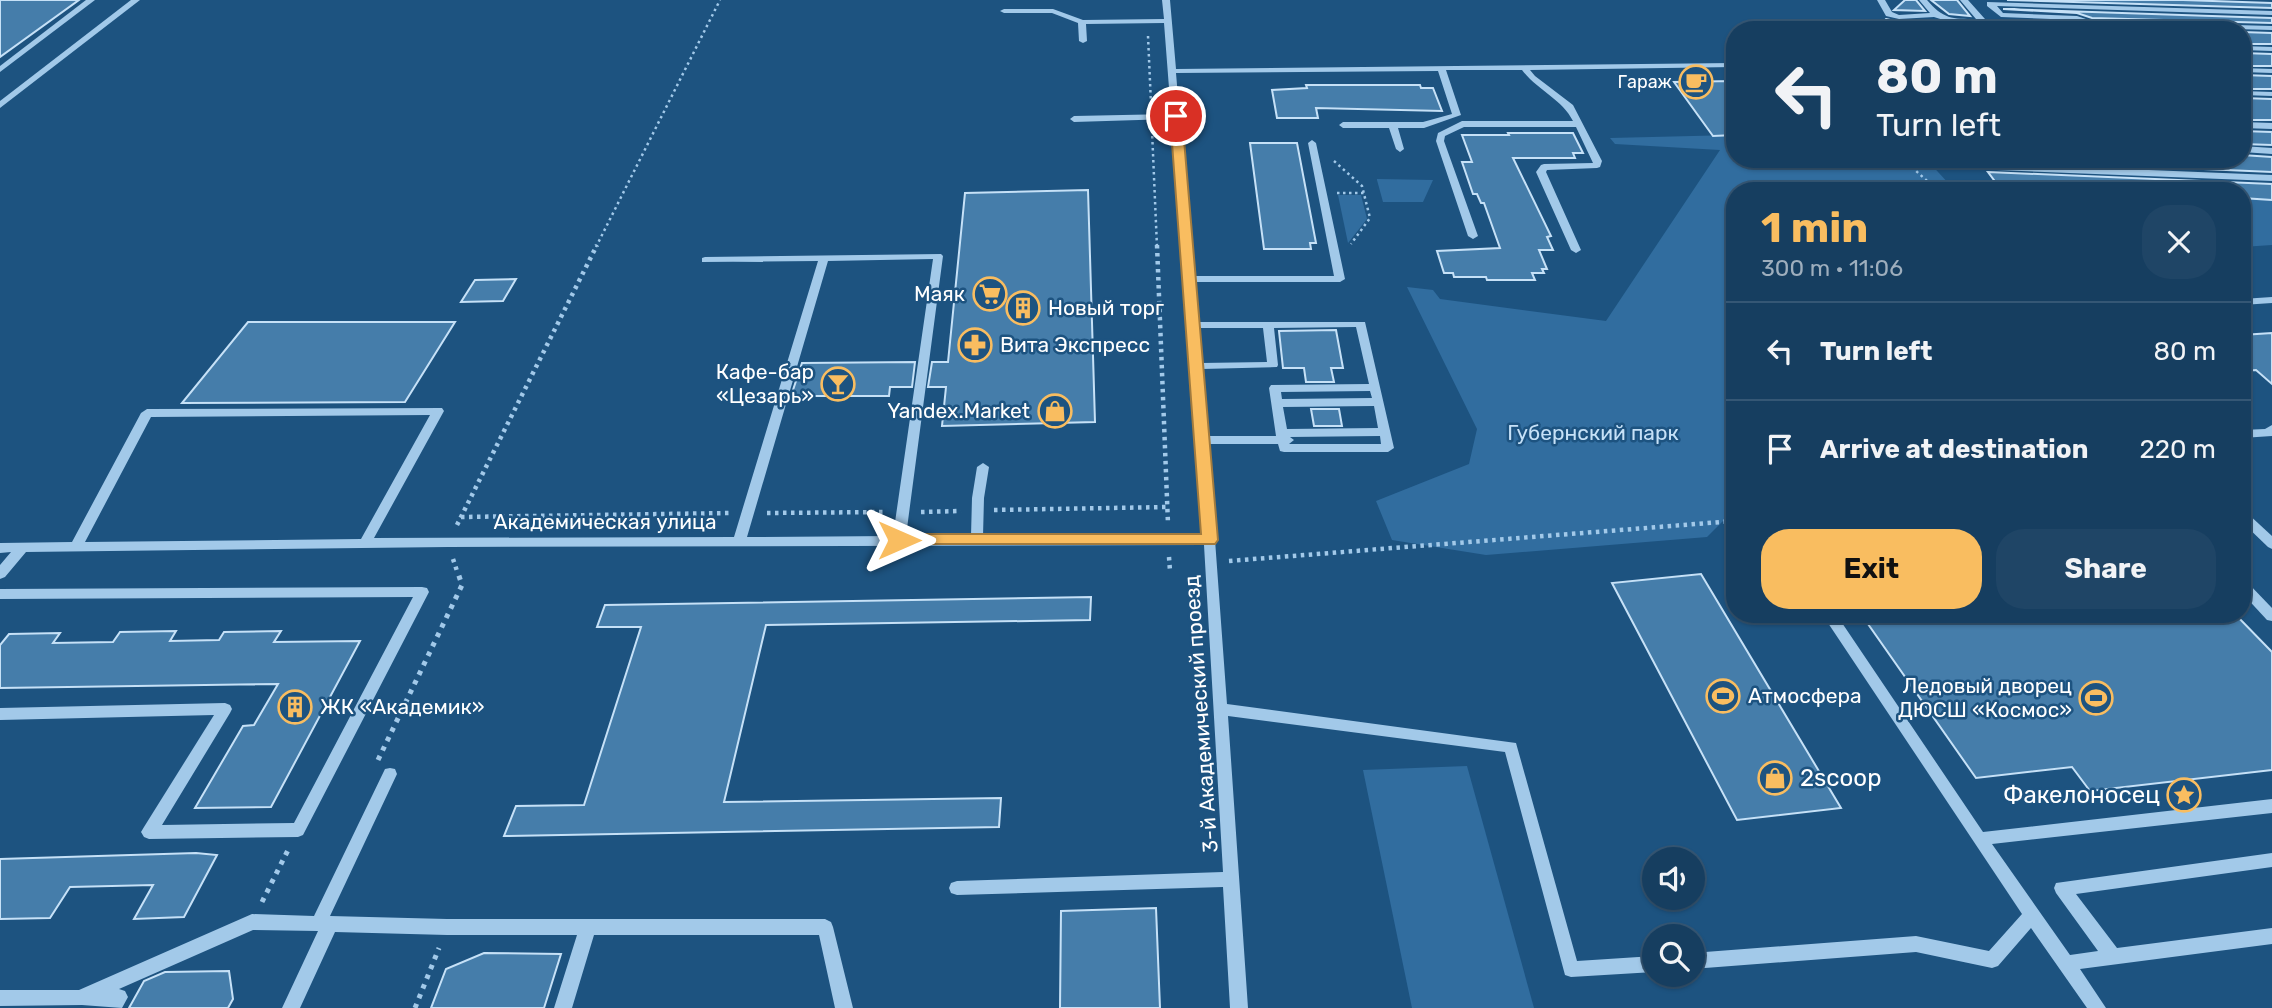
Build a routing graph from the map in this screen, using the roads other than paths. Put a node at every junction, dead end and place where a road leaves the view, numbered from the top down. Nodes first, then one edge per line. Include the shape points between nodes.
1 (91, 0) edge
2 (136, 0) edge
3 (1166, 0) edge
4 (1881, 0) edge
5 (1923, 0) edge
6 (1964, 0) edge
7 (1004, 10) dead end
8 (2272, 13) edge
9 (1935, 15) junction
10 (1167, 21) junction
11 (1982, 21) joint
12 (2085, 21) edge
13 (1082, 22) junction
14 (2251, 27) edge
15 (2272, 28) edge
16 (1083, 41) dead end
17 (2251, 48) edge
18 (2272, 49) edge
19 (1726, 65) edge
20 (1525, 68) junction
21 (1442, 69) junction
22 (0, 70) edge
23 (2251, 70) edge
24 (1172, 71) junction
25 (2272, 71) edge
26 (2251, 93) edge
27 (2272, 94) edge
28 (0, 105) edge
29 (1176, 116) junction
30 (1074, 118) dead end
31 (1580, 124) junction
32 (1343, 125) dead end
33 (1393, 125) junction
34 (2251, 125) edge
35 (2272, 126) edge
36 (1312, 142) dead end
37 (1400, 149) dead end
38 (2251, 149) edge
39 (2272, 150) edge
40 (2022, 168) edge
41 (2272, 178) edge
42 (1473, 236) dead end
43 (1576, 250) dead end
44 (824, 257) junction
45 (705, 260) dead end
46 (1188, 279) junction
47 (2272, 300) edge
48 (2251, 301) edge
49 (1268, 324) junction
50 (1193, 325) junction
51 (1196, 366) junction
52 (1376, 395) junction
53 (2272, 429) edge
54 (2251, 434) edge
55 (1200, 440) junction
56 (1283, 440) junction
57 (983, 467) dead end
58 (2251, 524) edge
59 (899, 540) junction
60 (976, 540) junction
61 (1210, 540) junction
62 (739, 541) junction
63 (365, 543) junction
64 (2272, 544) edge
65 (76, 547) junction
66 (0, 548) edge
67 (22, 548) junction
68 (0, 574) edge
69 (0, 594) edge
70 (2251, 594) edge
71 (2272, 616) edge
72 (1835, 623) edge
73 (1220, 709) junction
74 (0, 714) edge
75 (390, 774) dead end
76 (2272, 806) edge
77 (1979, 839) junction
78 (2272, 860) edge
79 (1231, 879) junction
80 (957, 887) dead end
81 (2032, 915) junction
82 (324, 924) junction
83 (588, 926) junction
84 (2272, 936) edge
85 (2113, 957) junction
86 (1705, 960) edge
87 (2067, 964) junction
88 (1642, 965) edge
89 (0, 998) edge
90 (79, 998) junction
91 (113, 1008) edge
92 (291, 1008) edge
93 (563, 1008) edge
94 (844, 1008) edge
95 (1239, 1008) edge
96 (2097, 1008) edge

1 - 22 street
2 - 28 street
3 - 10 street, 3-й Академический проезд
4 - 9 street via 1889,14 1899,17
5 - 9 street
6 - 11 street
7 - 13 street via 1053,11
8 - 12 street via 1990,4 2001,15
9 - 11 street via 1953,21
10 - 13 street
10 - 24 street, 3-й Академический проезд
13 - 16 street
14 - 15 street
17 - 18 lane
19 - 20 street
20 - 21 street
20 - 31 street via 1570,107
21 - 24 street
21 - 33 street via 1457,115 1424,125
23 - 25 street
24 - 29 street, 3-й Академический проезд
26 - 27 street
29 - 30 street
29 - 46 street, 3-й Академический проезд
31 - 42 street via 1462,124 1441,135
31 - 43 street via 1597,165 1550,166 1541,172
32 - 33 street
33 - 37 street
34 - 35 lane
36 - 46 street via 1340,279
38 - 39 street
40 - 41 street
44 - 45 street
44 - 59 street via 938,256
44 - 62 street
46 - 50 street, 3-й Академический проезд
47 - 48 street
49 - 50 street
49 - 51 street via 1273,365
49 - 52 street via 1360,324
50 - 51 street, 3-й Академический проезд
51 - 55 street, 3-й Академический проезд
52 - 56 street via 1386,436
52 - 56 street via 1276,395
53 - 54 street
55 - 56 street
55 - 61 street, 3-й Академический проезд
57 - 60 street
58 - 64 street
59 - 60 street, Академическая улица
59 - 62 street, Академическая улица
60 - 61 street, Академическая улица
61 - 73 street, 3-й Академический проезд
62 - 63 street, Академическая улица
63 - 65 street, Академическая улица
63 - 65 street via 438,411 147,413
65 - 67 street, Академическая улица
66 - 67 street, Академическая улица
67 - 68 street
69 - 74 lane via 422,592 298,830 149,832 225,709
70 - 71 street
72 - 77 lane
73 - 79 street, 3-й Академический проезд
73 - 88 lane via 1511,747 1571,969
75 - 82 street
76 - 77 street
77 - 81 lane
78 - 85 lane via 2062,888
79 - 80 street
79 - 95 street, 3-й Академический проезд
81 - 86 street via 1992,960 1916,944
81 - 87 lane
82 - 83 lane
82 - 90 lane via 252,922
82 - 92 street
83 - 93 street
83 - 94 lane via 825,927
84 - 85 street
85 - 87 street
87 - 96 lane
89 - 90 lane
90 - 91 lane via 119,998

